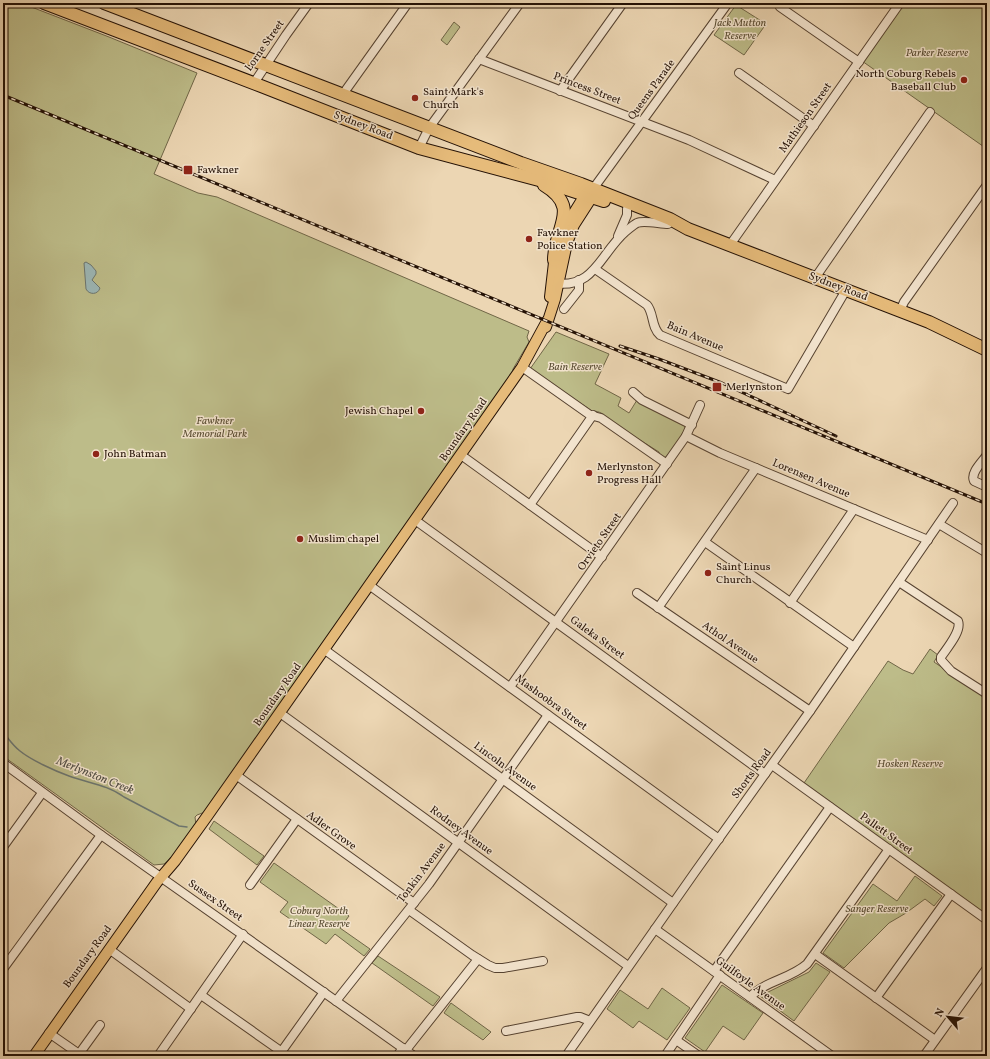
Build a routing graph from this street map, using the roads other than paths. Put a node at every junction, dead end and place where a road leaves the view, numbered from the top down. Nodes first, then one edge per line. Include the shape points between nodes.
1 (44, 3) edge
2 (104, 3) edge
3 (310, 3) edge
4 (408, 3) edge
5 (520, 3) edge
6 (623, 3) edge
7 (728, 3) edge
8 (900, 3) edge
9 (780, 7) dead end
10 (479, 59) junction
11 (859, 62) junction
12 (265, 65) junction
13 (739, 73) dead end
14 (254, 83) junction
15 (560, 91) junction
16 (343, 94) junction
17 (930, 112) dead end
18 (642, 122) junction
19 (814, 126) junction
20 (429, 128) junction
21 (419, 148) junction
22 (529, 177) junction
23 (775, 180) junction
24 (987, 185) edge
25 (590, 193) junction
26 (627, 209) junction
27 (668, 224) junction
28 (688, 229) junction
29 (617, 239) junction
30 (730, 245) junction
31 (554, 260) junction
32 (595, 269) junction
33 (814, 278) junction
34 (555, 281) junction
35 (576, 281) junction
36 (846, 290) junction
37 (564, 309) dead end
38 (900, 311) junction
39 (987, 350) edge
40 (522, 367) junction
41 (633, 392) dead end
42 (700, 405) dead end
43 (593, 415) junction
44 (692, 426) junction
45 (686, 436) junction
46 (461, 455) junction
47 (987, 455) edge
48 (667, 464) junction
49 (756, 468) junction
50 (987, 487) edge
51 (953, 503) dead end
52 (530, 505) junction
53 (854, 509) junction
54 (415, 520) junction
55 (939, 524) junction
56 (928, 540) junction
57 (705, 542) junction
58 (987, 553) edge
59 (602, 557) junction
60 (899, 582) junction
61 (370, 585) junction
62 (637, 593) dead end
63 (790, 603) junction
64 (658, 608) junction
65 (556, 622) junction
66 (854, 647) junction
67 (325, 650) junction
68 (510, 687) junction
69 (987, 694) edge
70 (810, 711) junction
71 (280, 713) junction
72 (548, 715) junction
73 (3, 763) edge
74 (772, 765) junction
75 (765, 774) junction
76 (236, 775) junction
77 (503, 780) junction
78 (42, 792) junction
79 (830, 807) junction
80 (297, 819) junction
81 (101, 835) junction
82 (719, 839) junction
83 (459, 843) junction
84 (3, 847) edge
85 (889, 849) junction
86 (162, 877) junction
87 (250, 885) dead end
88 (951, 894) junction
89 (673, 903) junction
90 (411, 906) junction
91 (987, 920) edge
92 (655, 929) junction
93 (243, 934) junction
94 (109, 949) junction
95 (815, 954) junction
96 (478, 959) junction
97 (543, 961) dead end
98 (628, 966) junction
99 (987, 968) edge
100 (3, 969) edge
101 (717, 973) junction
102 (324, 992) junction
103 (201, 995) junction
104 (750, 997) junction
105 (876, 998) junction
106 (336, 1000) junction
107 (191, 1008) junction
108 (590, 1021) junction
109 (100, 1025) dead end
110 (506, 1031) dead end
111 (49, 1033) junction
112 (676, 1040) junction
113 (935, 1040) junction
114 (404, 1049) junction
115 (280, 1054) edge
116 (80, 1055) edge
117 (32, 1056) edge
118 (158, 1056) edge
119 (397, 1056) edge
120 (414, 1056) edge
121 (567, 1056) edge
122 (665, 1056) edge
123 (699, 1056) edge
124 (832, 1056) edge
125 (924, 1056) edge

1 - 14 highway, Sydney Road
2 - 12 highway, Sydney Road
3 - 12 street, Lorne Street
4 - 16 street
5 - 10 street
6 - 15 street
7 - 18 street, Queens Parade
8 - 11 street, Mathieson Street
9 - 11 street
10 - 15 street, Princess Street
10 - 20 street
11 - 19 street, Mathieson Street
12 - 14 street, Lorne Street
12 - 16 highway, Sydney Road
13 - 19 street
14 - 21 highway, Sydney Road
15 - 18 street, Princess Street
16 - 20 highway, Sydney Road
17 - 33 street
18 - 23 street, Princess Street via 689,140
18 - 25 street, Queens Parade
19 - 23 street, Mathieson Street
20 - 21 street
20 - 25 highway, Sydney Road
21 - 22 highway, Sydney Road
22 - 25 highway, Sydney Road
22 - 31 highway via 556,193 564,207 564,218 554,249
23 - 30 street, Mathieson Street
24 - 38 street
25 - 26 highway, Sydney Road
25 - 28 highway, Sydney Road via 670,219
25 - 31 main road, Boundary Road via 571,215 562,232
25 - 34 main road, Boundary Road via 570,234
26 - 27 highway, Sydney Road
26 - 29 street
27 - 28 highway, Sydney Road
27 - 29 street via 637,223
28 - 30 highway, Sydney Road
29 - 32 street
30 - 33 highway, Sydney Road
31 - 34 main road, Boundary Road
32 - 35 street via 587,277
32 - 36 street, Bain Avenue via 649,307 660,335 788,389
33 - 36 highway, Sydney Road
34 - 35 street
34 - 40 main road, Boundary Road via 553,308
35 - 37 street via 580,288
36 - 38 highway, Sydney Road
38 - 39 highway, Sydney Road
40 - 43 street
40 - 46 main road, Boundary Road
41 - 44 street via 642,400
42 - 44 street, Orvieto Street
43 - 48 street
43 - 52 street
44 - 45 street, Orvieto Street
45 - 48 street, Orvieto Street
45 - 49 street, Lorensen Avenue
46 - 52 street
46 - 54 main road, Boundary Road
47 - 50 street via 973,479 974,482
48 - 59 street, Orvieto Street
49 - 53 street, Lorensen Avenue
49 - 57 street
51 - 55 street, Shorts Road
52 - 59 street
53 - 56 street, Lorensen Avenue
53 - 63 street
54 - 61 main road, Boundary Road
54 - 65 street, Galeka Street
55 - 56 street, Shorts Road
55 - 58 street
56 - 60 street, Shorts Road
57 - 63 street
57 - 64 street
59 - 65 street, Orvieto Street
60 - 66 street, Shorts Road
60 - 69 street via 958,621 958,632 941,660 951,670
61 - 67 main road, Boundary Road
61 - 68 street, Mashoobra Street
62 - 64 street, Athol Avenue
63 - 66 street
64 - 70 street, Athol Avenue
65 - 68 street, Orvieto Street
65 - 75 street, Galeka Street
66 - 70 street, Shorts Road
67 - 71 main road, Boundary Road
67 - 77 street, Lincoln Avenue
68 - 72 street, Mashoobra Street
70 - 74 street, Shorts Road
71 - 76 main road, Boundary Road
71 - 83 street, Rodney Avenue
72 - 77 street, Tonkin Avenue
72 - 82 street, Mashoobra Street
73 - 78 street, Sussex Street
74 - 75 street, Shorts Road
74 - 79 street, Pallett Street
75 - 82 street, Shorts Road
76 - 80 street, Adler Grove
76 - 86 main road, Boundary Road
77 - 83 street, Tonkin Avenue
77 - 89 street, Lincoln Avenue
78 - 81 street, Sussex Street
78 - 84 street
79 - 85 street, Pallett Street
79 - 101 street
80 - 87 street
80 - 90 street, Adler Grove
81 - 86 street, Sussex Street
81 - 100 street
82 - 89 street, Shorts Road
83 - 90 street, Tonkin Avenue
83 - 98 street, Rodney Avenue
85 - 88 street, Pallett Street
85 - 95 street
86 - 93 street, Sussex Street
86 - 94 main road, Boundary Road
88 - 91 street, Pallett Street
88 - 105 street
89 - 92 street, Shorts Road
90 - 96 street, Adler Grove
90 - 106 street, Tonkin Avenue
92 - 98 street, Shorts Road
92 - 101 street, Guilfoyle Avenue
93 - 102 street, Sussex Street
93 - 103 street
94 - 107 street
94 - 111 main road, Boundary Road
95 - 104 street via 804,967 760,989
95 - 105 street
96 - 97 street, Adler Grove via 499,968
96 - 114 street
98 - 108 street, Shorts Road
99 - 113 street
101 - 104 street, Guilfoyle Avenue
101 - 112 street
102 - 106 street, Sussex Street
102 - 115 street
103 - 107 street
103 - 115 street
104 - 124 street, Guilfoyle Avenue
105 - 113 street
106 - 114 street, Sussex Street
107 - 118 street
108 - 110 street via 577,1017
108 - 121 street, Shorts Road
109 - 116 street
111 - 116 street
111 - 117 main road, Boundary Road
112 - 122 street
112 - 123 street
113 - 125 street
114 - 119 street
114 - 120 street, Sussex Street

